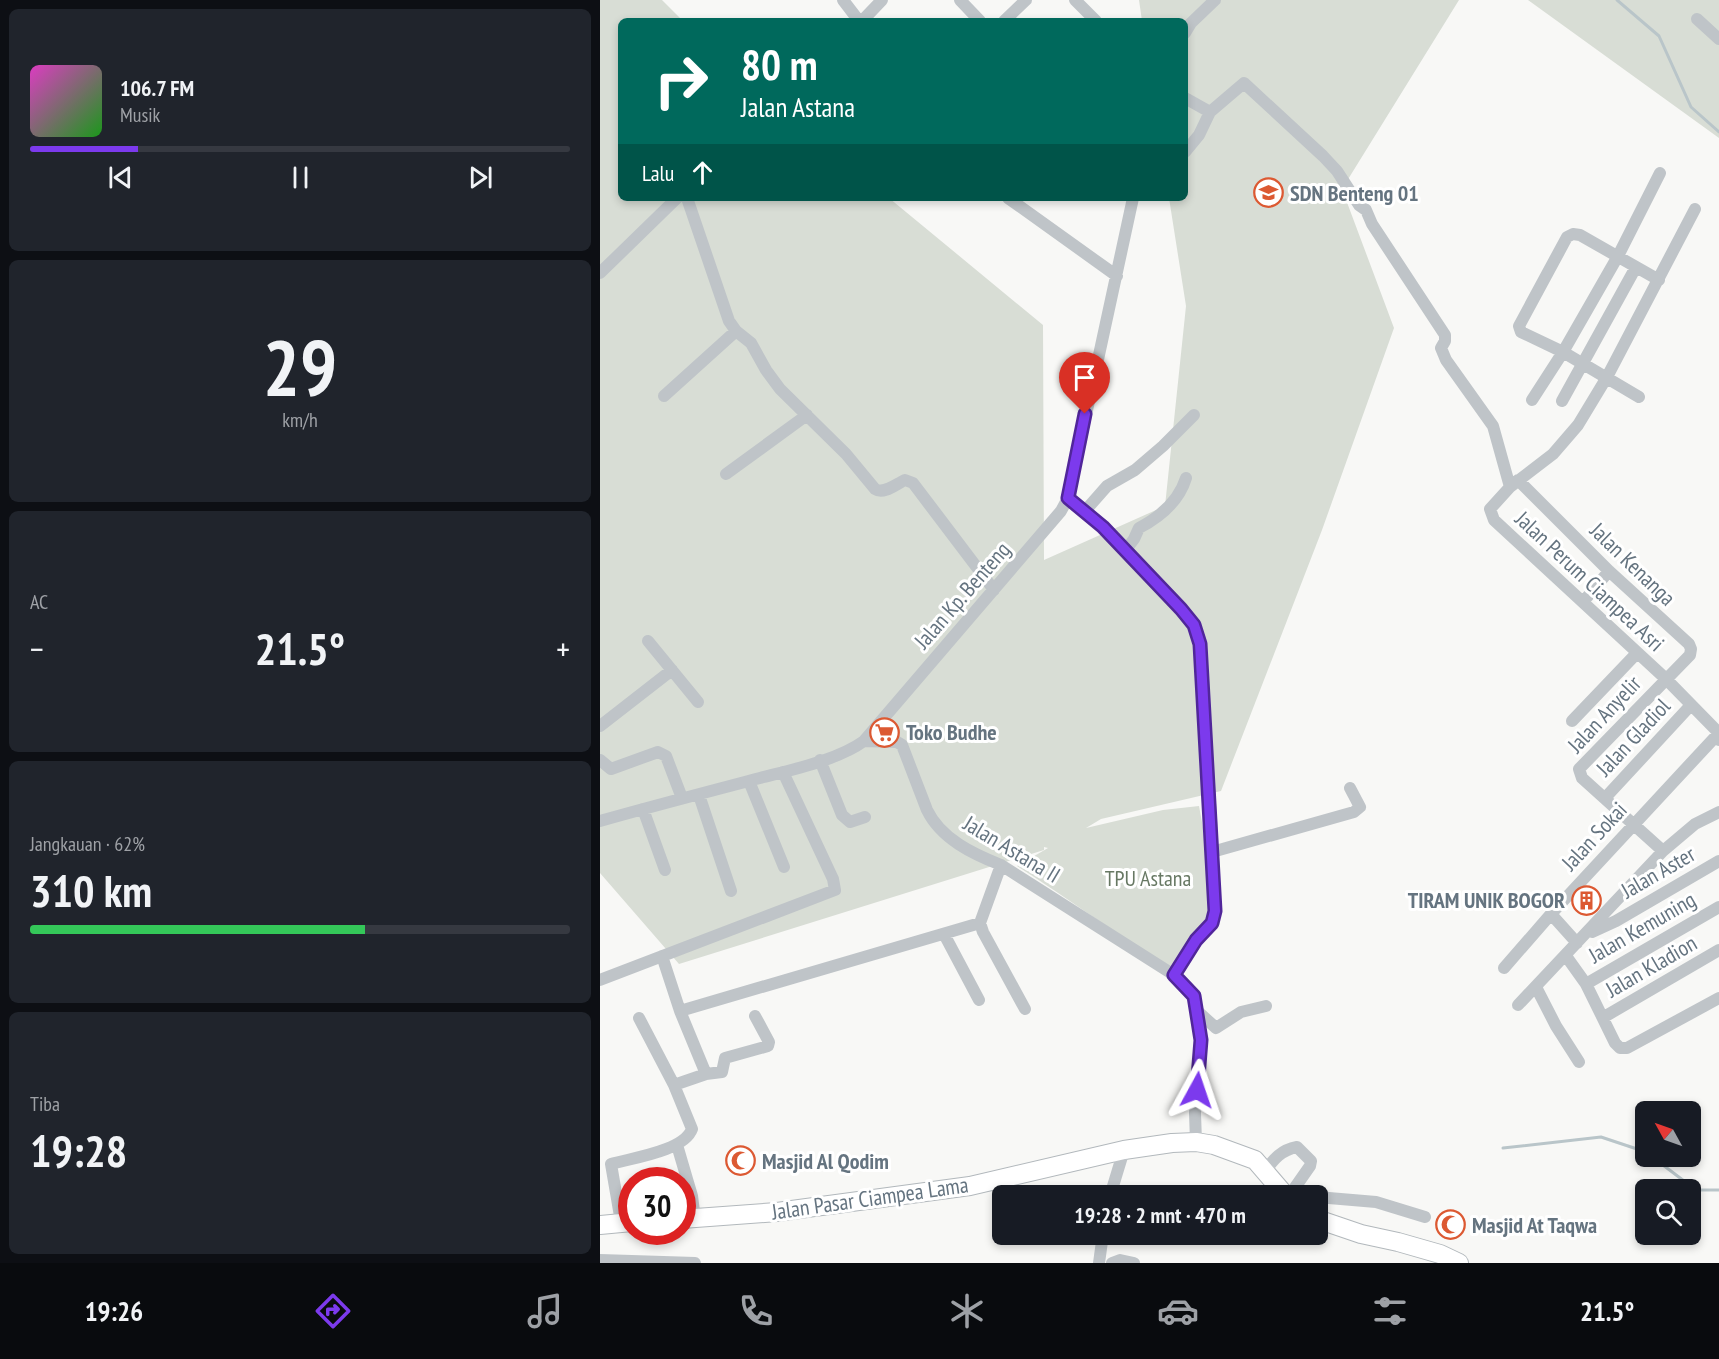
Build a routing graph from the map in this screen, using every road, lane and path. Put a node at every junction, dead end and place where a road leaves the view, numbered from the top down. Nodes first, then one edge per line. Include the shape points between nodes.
1 (843, 0) edge
2 (882, 0) edge
3 (960, 0) edge
4 (1026, 0) edge
5 (1075, 0) edge
6 (1215, 0) edge
7 (858, 18) edge
8 (864, 18) edge
9 (977, 18) edge
10 (1007, 18) edge
11 (1093, 18) edge
12 (1697, 19) dead end
13 (1188, 28) edge
14 (1719, 39) edge
15 (1188, 100) edge
16 (1210, 112) junction
17 (1188, 148) edge
18 (1660, 173) dead end
19 (674, 201) edge
20 (688, 201) edge
21 (1012, 201) edge
22 (1132, 201) edge
23 (1695, 209) dead end
24 (1618, 256) junction
25 (1636, 267) junction
26 (600, 273) edge
27 (1117, 276) junction
28 (1659, 280) junction
29 (736, 331) junction
30 (1563, 352) junction
31 (1584, 365) junction
32 (1607, 377) junction
33 (664, 396) dead end
34 (1639, 397) dead end
35 (1532, 400) dead end
36 (1562, 401) dead end
37 (807, 415) junction
38 (1194, 415) dead end
39 (726, 474) dead end
40 (1186, 478) dead end
41 (1514, 483) junction
42 (1068, 498) junction
43 (1085, 511) junction
44 (1125, 551) junction
45 (1609, 572) junction
46 (994, 590) junction
47 (1583, 602) junction
48 (648, 641) dead end
49 (1637, 653) junction
50 (672, 670) junction
51 (1666, 679) junction
52 (698, 702) dead end
53 (1691, 705) junction
54 (1572, 721) dead end
55 (600, 726) edge
56 (1718, 733) edge
57 (864, 741) junction
58 (600, 760) edge
59 (820, 760) junction
60 (783, 772) junction
61 (750, 781) junction
62 (1350, 788) dead end
63 (699, 795) junction
64 (682, 798) junction
65 (1605, 798) junction
66 (643, 809) junction
67 (1719, 812) edge
68 (865, 817) dead end
69 (600, 821) edge
70 (1634, 824) junction
71 (1663, 851) junction
72 (1212, 852) junction
73 (1719, 861) edge
74 (1001, 865) junction
75 (784, 867) dead end
76 (665, 870) dead end
77 (731, 891) dead end
78 (1719, 907) edge
79 (1551, 914) junction
80 (980, 923) junction
81 (944, 934) junction
82 (1581, 939) junction
83 (1719, 950) edge
84 (662, 956) junction
85 (1566, 956) junction
86 (1504, 968) dead end
87 (1174, 975) junction
88 (600, 980) edge
89 (1586, 984) junction
90 (1536, 987) junction
91 (1719, 998) edge
92 (979, 1000) dead end
93 (1518, 1005) dead end
94 (1266, 1006) dead end
95 (1195, 1009) junction
96 (1025, 1010) dead end
97 (680, 1011) junction
98 (755, 1016) dead end
99 (1604, 1017) junction
100 (639, 1018) dead end
101 (1579, 1062) dead end
102 (706, 1074) junction
103 (675, 1085) junction
104 (1196, 1142) junction
105 (677, 1145) junction
106 (1124, 1150) junction
107 (606, 1166) edge
108 (683, 1167) edge
109 (1264, 1171) junction
110 (1113, 1185) edge
111 (1277, 1185) edge
112 (1296, 1185) edge
113 (1328, 1195) edge
114 (618, 1200) edge
115 (1425, 1217) dead end
116 (696, 1218) edge
117 (618, 1223) edge
118 (1328, 1223) edge
119 (600, 1225) edge
120 (1101, 1245) edge
121 (600, 1260) edge
122 (695, 1263) edge
123 (1099, 1263) edge
124 (1112, 1263) edge
125 (1134, 1263) edge
126 (1459, 1263) edge

1 - 7 street
2 - 8 street
3 - 9 street
4 - 10 street
5 - 11 street
6 - 13 street
12 - 14 street
15 - 16 street
16 - 17 street
16 - 41 street via 1244,83 1337,171 1444,335 1442,348 1446,360 1493,426
18 - 24 street
19 - 26 street
20 - 29 street via 729,321
21 - 27 street
22 - 27 street, Jalan Kp. Benteng
23 - 28 street, Jalan Perum Ciampea Asri
24 - 25 street
24 - 30 street
24 - 30 street via 1580,235 1567,237 1519,330
25 - 28 street
25 - 31 street
27 - 42 street, Jalan Kp. Benteng
28 - 32 street, Jalan Perum Ciampea Asri
29 - 33 street
29 - 37 street via 752,344 772,379
30 - 31 street
30 - 35 street
31 - 32 street
31 - 36 street
32 - 34 street
32 - 41 street, Jalan Perum Ciampea Asri via 1566,440
37 - 39 street
37 - 46 street via 879,491 905,480 913,483
38 - 43 street via 1135,470 1107,486
40 - 44 street via 1170,505 1139,528
41 - 45 street, Jalan Kenanga
41 - 47 street, Jalan Perum Ciampea Asri via 1490,509 1491,514
42 - 43 street
42 - 46 street, Jalan Kp. Benteng
43 - 44 street
44 - 72 street via 1194,625 1200,644
45 - 47 street
45 - 51 street, Jalan Kenanga via 1689,644 1690,655
46 - 57 street, Jalan Kp. Benteng
47 - 49 street, Jalan Perum Ciampea Asri
48 - 50 street
49 - 51 street, Jalan Perum Ciampea Asri
49 - 54 street
50 - 52 street
50 - 55 street
51 - 53 street, Jalan Perum Ciampea Asri
51 - 65 street, Jalan Anyelir via 1579,770 1582,778
53 - 56 street, Jalan Perum Ciampea Asri
53 - 65 street, Jalan Gladiol
56 - 70 street, Jalan Sokai
57 - 59 street, Jalan Kp. Benteng
57 - 74 street, Jalan Astana II via 902,745 932,820 974,854
58 - 64 street via 611,769 662,753
59 - 60 street, Jalan Kp. Benteng
59 - 68 street via 842,815 850,822
60 - 61 street, Jalan Kp. Benteng
60 - 84 street via 835,890
61 - 63 street, Jalan Kp. Benteng
61 - 75 street
62 - 72 street via 1360,807 1354,812
63 - 64 street, Jalan Kp. Benteng
63 - 77 street
64 - 66 street, Jalan Kp. Benteng
65 - 70 street, Jalan Anyelir
66 - 69 street, Jalan Kp. Benteng
66 - 76 street
67 - 71 street via 1695,824
70 - 71 street, Jalan Anyelir
70 - 79 street, Jalan Sokai
71 - 82 street
72 - 87 street via 1212,923
73 - 82 street, Jalan Aster
74 - 80 street
74 - 87 street, Jalan Astana II
78 - 89 street, Jalan Kemuning
79 - 82 street
79 - 86 street, Jalan Sokai
80 - 81 street
80 - 96 street
81 - 92 street
81 - 97 street
82 - 85 street
83 - 99 street, Jalan Kladion
84 - 88 street
84 - 97 street
85 - 89 street
85 - 90 street
87 - 95 street, Jalan Astana II via 1194,996
89 - 99 street
90 - 93 street
90 - 101 street
91 - 99 street via 1627,1048 1615,1043
94 - 95 street via 1241,1012 1216,1028
95 - 104 street via 1201,1040
97 - 102 street
98 - 102 street via 768,1046 725,1058 722,1072
100 - 103 street
102 - 103 street
103 - 105 street via 692,1129
104 - 106 main road, Jalan Pasar Ciampea Lama
104 - 109 main road, Jalan Pasar Ciampea Lama via 1255,1160
105 - 107 street
105 - 108 street
106 - 110 street
106 - 116 main road, Jalan Pasar Ciampea Lama via 970,1186 777,1212
107 - 114 street
109 - 111 main road, Jalan Pasar Ciampea Lama
109 - 112 street via 1276,1156 1297,1147 1311,1161
113 - 115 street via 1376,1202
117 - 119 main road
118 - 126 main road
120 - 123 street
121 - 122 street
124 - 125 street

